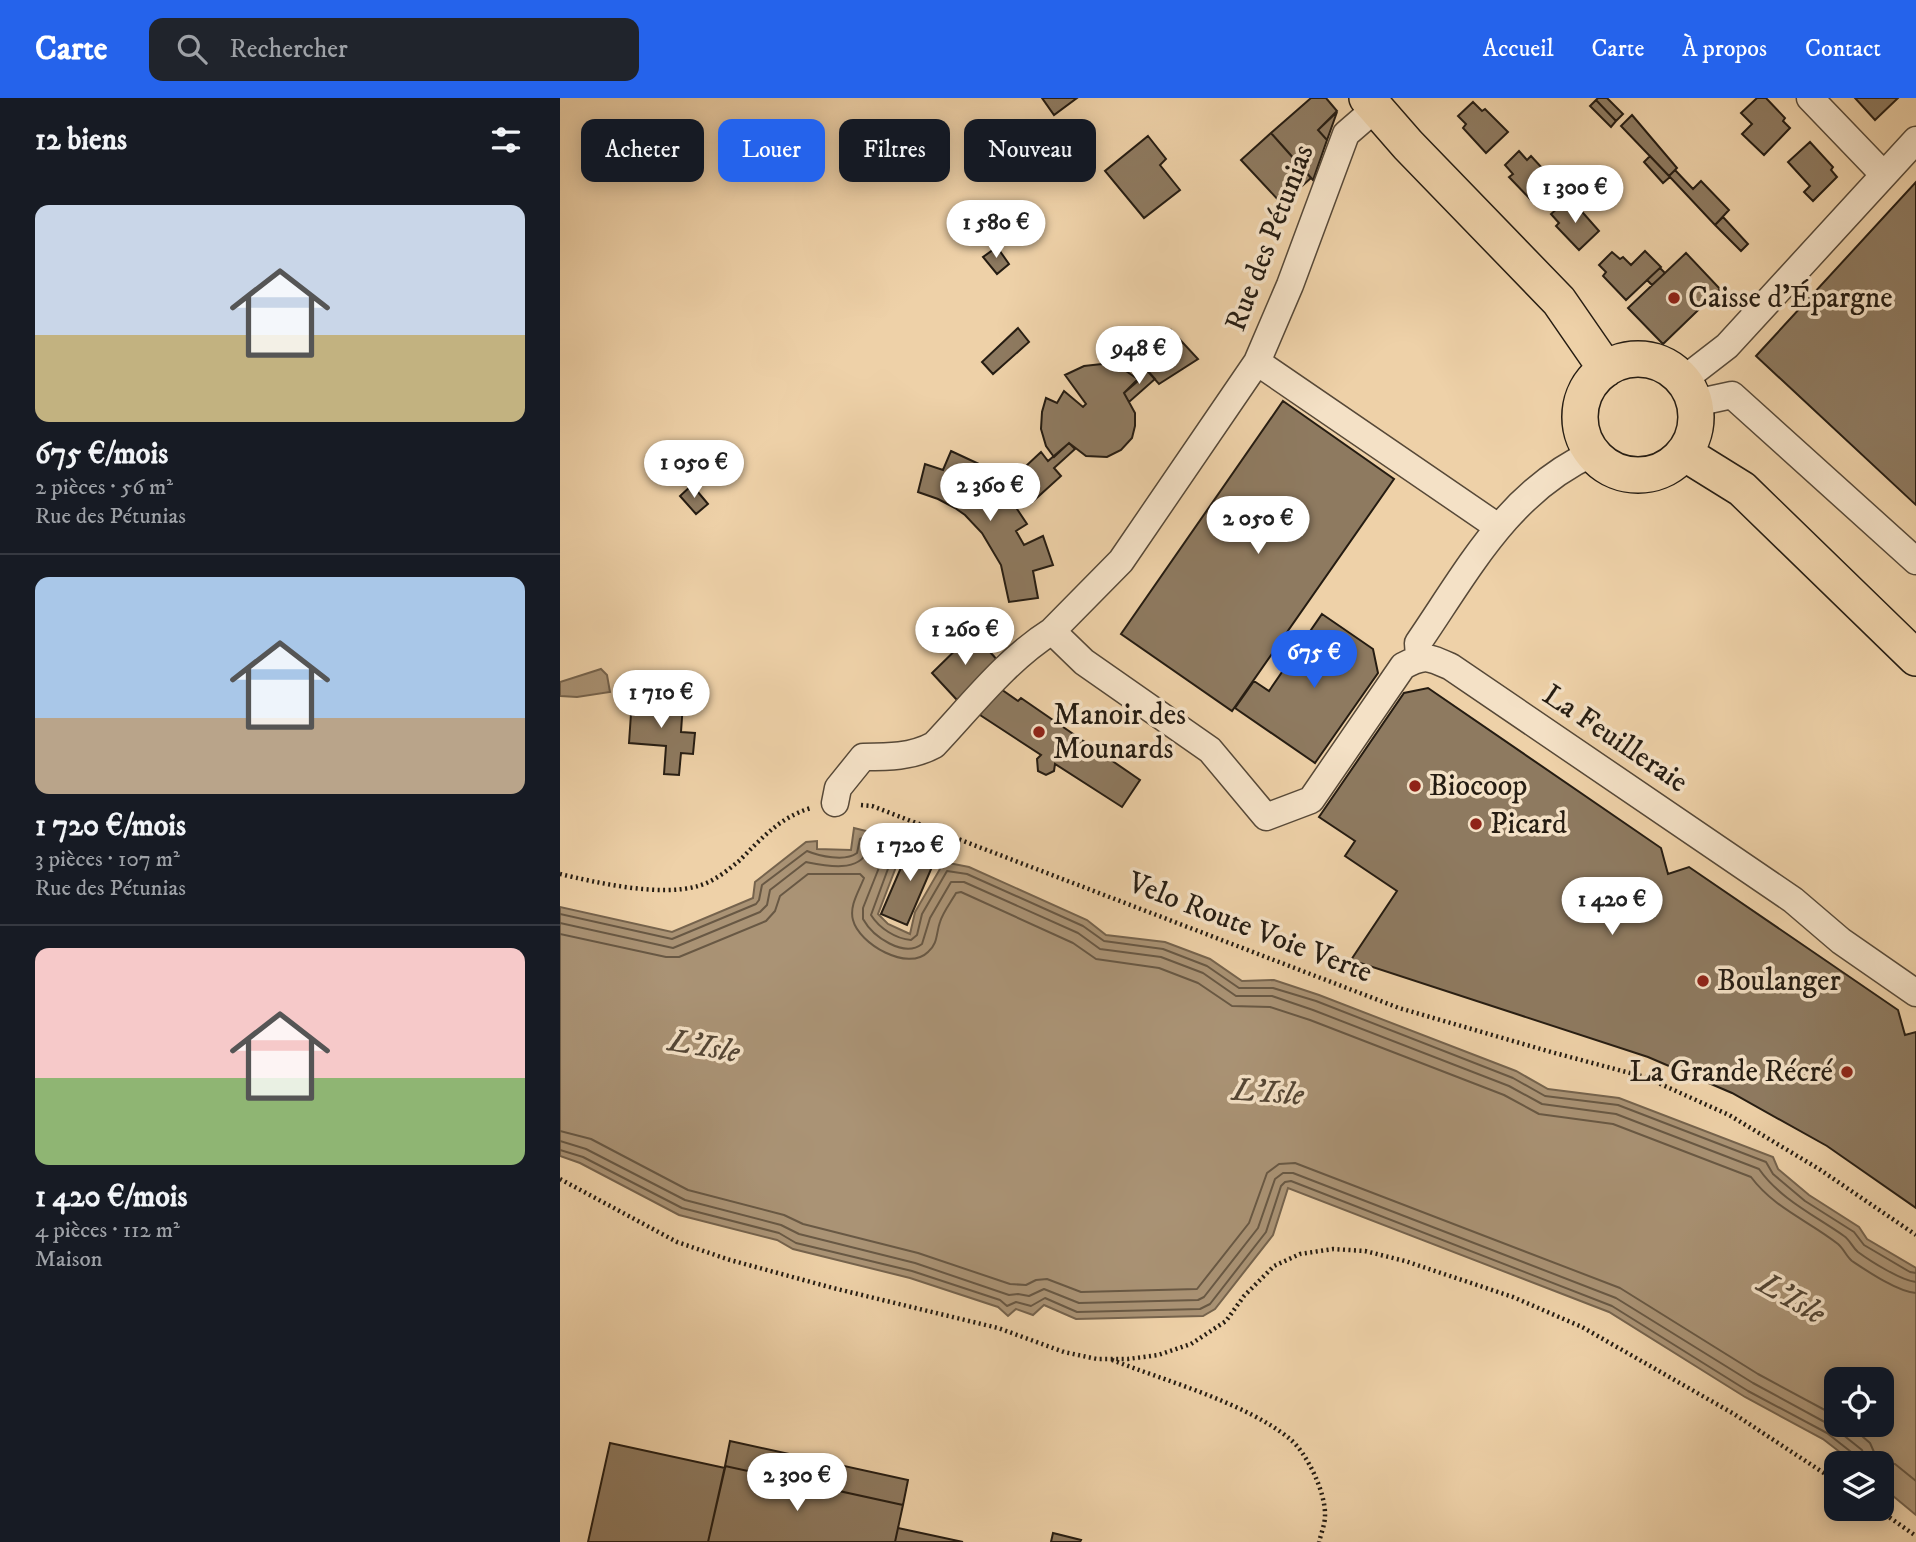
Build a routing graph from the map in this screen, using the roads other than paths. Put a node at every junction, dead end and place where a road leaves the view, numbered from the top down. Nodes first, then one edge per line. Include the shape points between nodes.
1 (1810, 98) edge
2 (1371, 103) edge
3 (1916, 140) edge
4 (1884, 175) junction
5 (1257, 362) junction
6 (1606, 369) junction
7 (1689, 392) junction
8 (1592, 453) junction
9 (1684, 453) junction
10 (1498, 527) junction
11 (1916, 561) edge
12 (1052, 631) junction
13 (1913, 646) edge
14 (1419, 657) junction
15 (835, 803) road end
16 (1916, 993) edge

1 - 4 street
2 - 5 street, Rue des Pétunias via 1346,134
2 - 6 main road via 1559,301
3 - 4 street
4 - 7 street
5 - 10 street
5 - 12 street, Rue des Pétunias via 1121,561
6 - 7 main road via 1638,359 1655,362 1671,369
6 - 8 main road via 1583,399 1583,436
7 - 9 main road via 1695,430
7 - 11 street via 1732,395
8 - 9 main road via 1616,471 1631,475 1660,471
8 - 10 street via 1546,480
9 - 13 main road via 1742,489
10 - 14 street via 1418,643
12 - 14 street via 1084,662 1210,750 1266,817 1311,800 1403,666
12 - 15 street, Rue des Pétunias via 1003,671 934,746 893,757 863,757 838,788
14 - 16 street, La Feuilleraie via 1451,667 1800,906 1842,942

